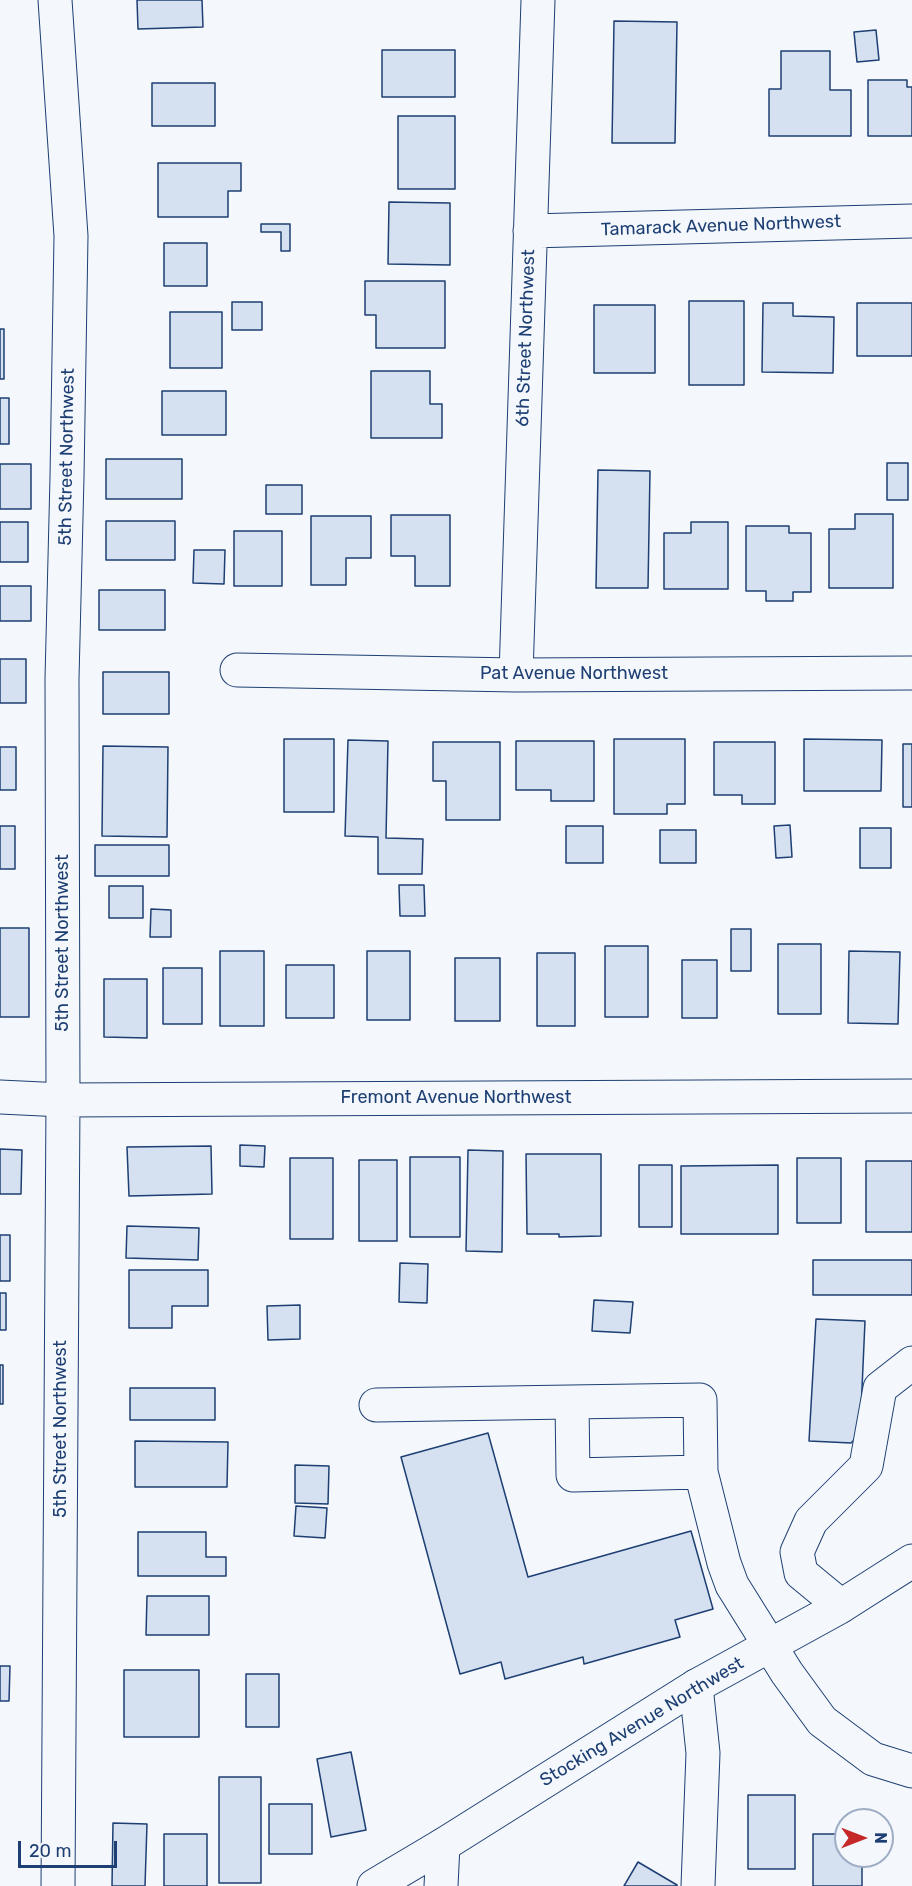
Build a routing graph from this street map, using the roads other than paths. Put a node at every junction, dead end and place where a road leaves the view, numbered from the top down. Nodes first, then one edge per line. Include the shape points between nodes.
1 (55, 0) edge
2 (538, 0) edge
3 (912, 221) edge
4 (530, 231) junction
5 (237, 670) dead end
6 (912, 673) edge
7 (516, 675) junction
8 (912, 1096) edge
9 (0, 1097) edge
10 (63, 1100) junction
11 (912, 1364) edge
12 (572, 1402) junction
13 (376, 1405) dead end
14 (701, 1472) junction
15 (912, 1561) edge
16 (841, 1606) junction
17 (770, 1645) junction
18 (696, 1686) junction
19 (912, 1771) edge
20 (443, 1845) junction
21 (58, 1886) edge
22 (374, 1886) edge
23 (441, 1886) edge
24 (698, 1886) edge

1 - 10 street, 5th Street Northwest via 71,236 62,679
2 - 4 street, 6th Street Northwest
3 - 4 street, Tamarack Avenue Northwest
4 - 7 street, 6th Street Northwest
5 - 7 street, Pat Avenue Northwest
6 - 7 street, Pat Avenue Northwest
8 - 10 street, Fremont Avenue Northwest
9 - 10 street, Fremont Avenue Northwest
10 - 21 street, 5th Street Northwest
11 - 16 street via 880,1388 866,1466 812,1521 797,1552 801,1573
12 - 13 street
12 - 14 street via 700,1400
12 - 14 street via 573,1475
14 - 17 street via 732,1585
15 - 16 street, Stocking Avenue Northwest
16 - 17 street, Stocking Avenue Northwest
17 - 18 street, Stocking Avenue Northwest
17 - 19 street via 822,1721 873,1759
18 - 20 street, Stocking Avenue Northwest
18 - 24 street via 702,1753
20 - 22 street, Stocking Avenue Northwest
20 - 23 street

